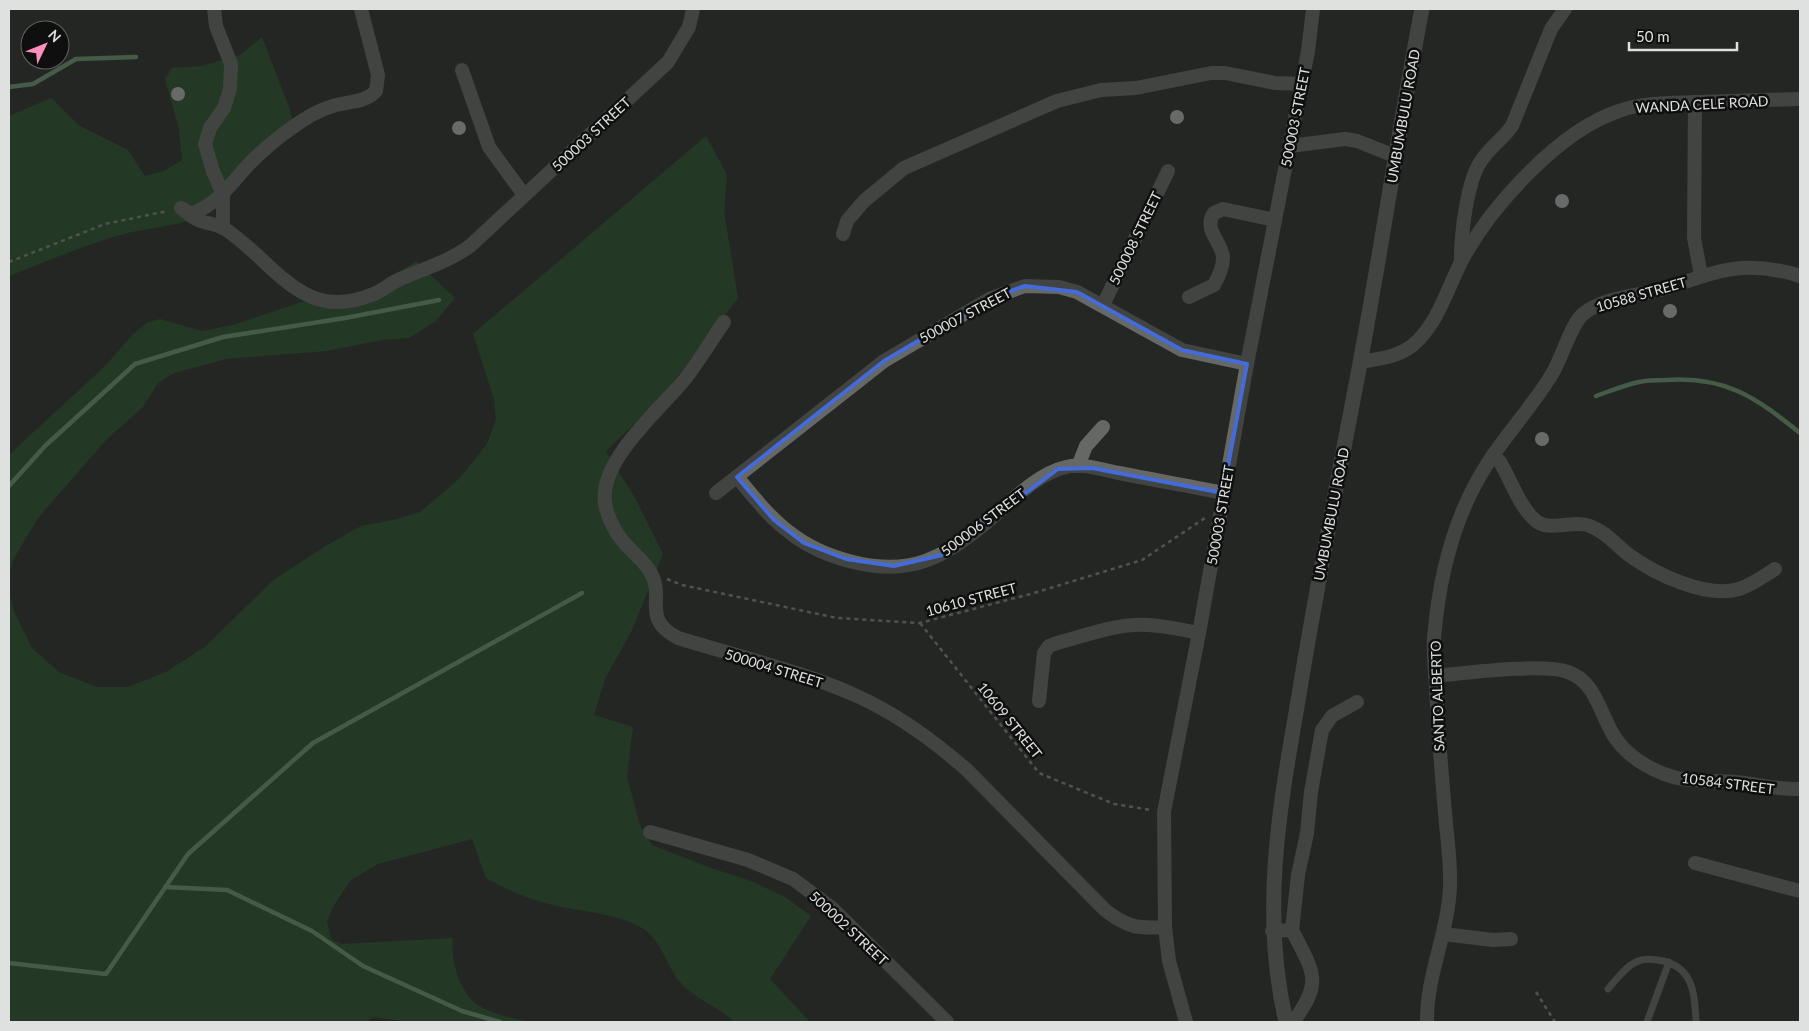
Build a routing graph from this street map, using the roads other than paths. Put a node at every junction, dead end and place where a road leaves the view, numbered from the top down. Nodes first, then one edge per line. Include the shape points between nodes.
1 (214, 9) edge
2 (361, 9) edge
3 (693, 9) edge
4 (1313, 9) edge
5 (1422, 9) edge
6 (1565, 9) edge
7 (462, 70) dead end
8 (1302, 84) junction
9 (1800, 99) edge
10 (1695, 102) junction
11 (1290, 146) junction
12 (1395, 156) junction
13 (1168, 171) dead end
14 (223, 195) junction
15 (524, 196) junction
16 (1275, 220) junction
17 (223, 228) junction
18 (843, 234) dead end
19 (1461, 262) junction
20 (1701, 275) junction
21 (1800, 276) edge
22 (1189, 297) dead end
23 (1103, 305) junction
24 (724, 322) dead end
25 (1568, 342) joint
26 (1360, 362) junction
27 (1247, 364) junction
28 (1102, 427) dead end
29 (1493, 455) junction
30 (1078, 466) junction
31 (737, 477) junction
32 (716, 493) dead end
33 (1223, 493) junction
34 (1775, 569) dead end
35 (1199, 633) junction
36 (1435, 676) junction
37 (1039, 701) dead end
38 (1357, 702) dead end
39 (1800, 789) edge
40 (650, 832) dead end
41 (1695, 863) dead end
42 (1800, 891) edge
43 (1165, 927) junction
44 (1292, 930) junction
45 (1272, 931) junction
46 (1443, 934) junction
47 (1511, 939) dead end
48 (1669, 962) junction
49 (1608, 988) dead end
50 (947, 1022) edge
51 (1186, 1022) edge
52 (1286, 1022) edge
53 (1293, 1022) edge
54 (1427, 1022) edge
55 (1647, 1022) edge
56 (1696, 1022) edge

1 - 14 street via 216,26 230,64 230,89 205,144
2 - 14 street via 378,75 376,91 364,100 330,106 294,127 249,164
3 - 15 street, 500003 STREET via 689,27 668,62
4 - 8 street, 500003 STREET
5 - 12 main road, UMBUMBULU ROAD
6 - 19 street via 1551,29 1512,126 1486,154 1476,172 1462,233
7 - 15 street via 488,147
8 - 11 street, 500003 STREET
8 - 18 street via 1211,73 1136,88 1101,90 1057,101 904,168 864,201 847,222
9 - 10 street, WANDA CELE ROAD
10 - 19 street, WANDA CELE ROAD via 1619,110 1579,133 1526,176 1491,216
10 - 20 street via 1694,238
11 - 12 street via 1345,139
11 - 16 street, 500003 STREET
12 - 26 main road, UMBUMBULU ROAD
13 - 23 street, 500008 STREET
14 - 17 street
14 - 17 street via 191,214 181,208 197,220
15 - 17 street, 500003 STREET via 470,246 445,261 397,280 372,295 332,302 314,300 292,287
16 - 22 street via 1224,209 1214,213 1210,224 1221,250 1222,266 1210,289
16 - 27 street, 500003 STREET
19 - 26 street, WANDA CELE ROAD via 1432,320 1414,345 1389,357
20 - 21 street, 10588 STREET via 1751,268
20 - 25 street, 10588 STREET via 1666,288 1603,302 1589,309 1580,316
23 - 27 street, 500007 STREET via 1167,344
23 - 31 street, 500007 STREET via 1077,292 1043,285 1025,286 991,298 884,361
24 - 43 street, 500004 STREET via 685,378 620,455 605,486 606,507 612,524 651,572 658,621 670,634 832,686 896,717 967,770 1105,910 1128,925
25 - 29 street, SANTO ALBERTO via 1550,377
26 - 45 main road, UMBUMBULU ROAD via 1286,764 1275,846
27 - 33 street, 500003 STREET
28 - 30 street via 1083,451
29 - 34 street via 1536,522 1544,525 1588,524 1650,570 1720,592 1745,586
29 - 36 street, SANTO ALBERTO via 1472,489 1452,543 1436,626
30 - 31 street, 500006 STREET via 1058,470 1040,479 942,554 924,562 894,566 846,559 804,543 774,520
30 - 33 street, 500006 STREET
31 - 32 street, 500007 STREET
33 - 35 street, 500003 STREET
35 - 37 street via 1130,625 1056,643 1044,653
35 - 43 street, 500003 STREET via 1164,813
36 - 39 street, 10584 STREET via 1526,669 1569,672 1589,687 1617,740 1633,757 1660,771 1682,779
36 - 46 street, SANTO ALBERTO via 1450,866
38 - 44 street via 1332,716 1322,730
40 - 50 street, 500002 STREET via 748,860 793,879 832,908
41 - 42 street
43 - 51 street, 500003 STREET via 1174,983
44 - 45 street
44 - 53 street via 1314,980 1309,997
45 - 52 main road, UMBUMBULU ROAD
46 - 47 street
46 - 54 street, SANTO ALBERTO via 1428,1000
48 - 49 lane via 1651,959 1636,962
48 - 55 lane
48 - 56 lane via 1692,982

